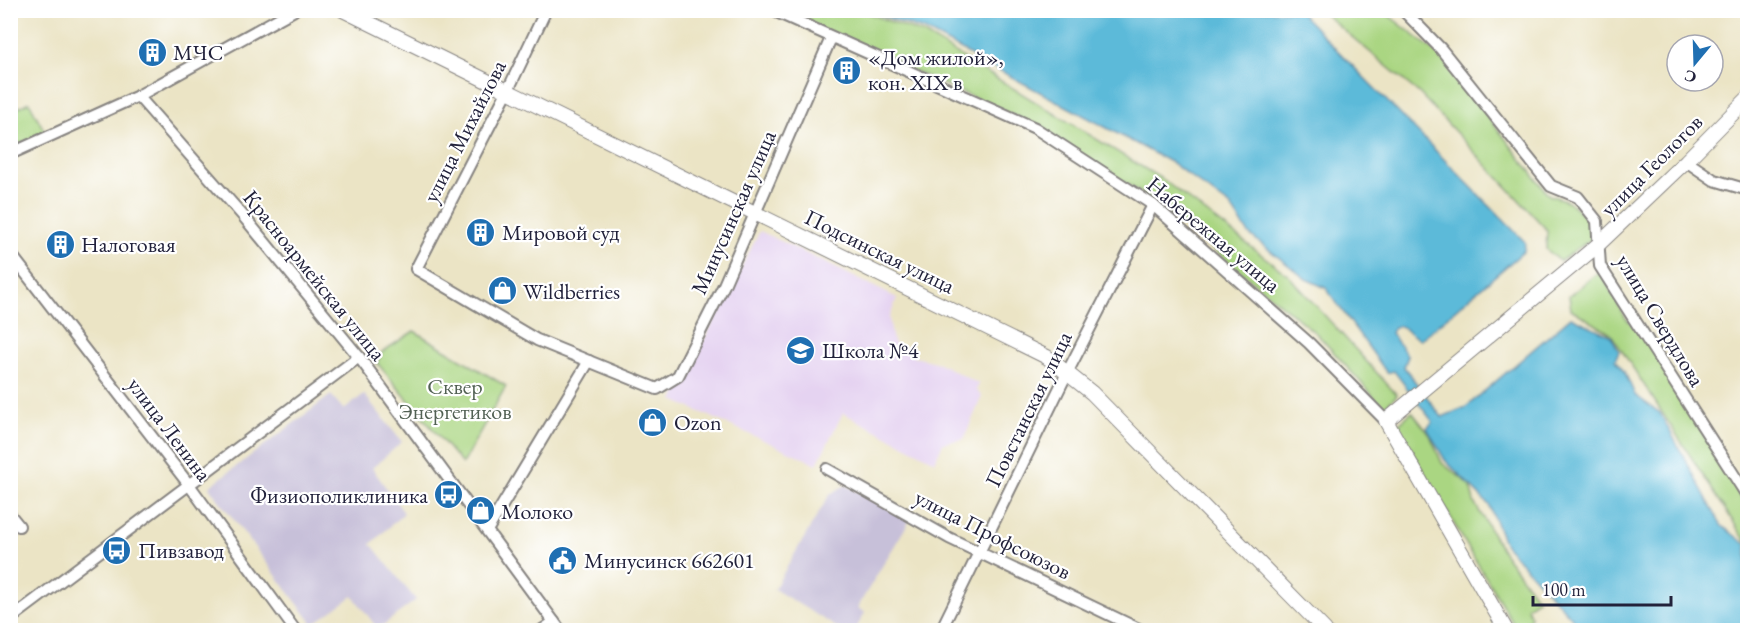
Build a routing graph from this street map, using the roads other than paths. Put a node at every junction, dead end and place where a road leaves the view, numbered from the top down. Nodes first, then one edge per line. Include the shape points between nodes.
1 (294, 10) edge
2 (343, 10) edge
3 (546, 10) edge
4 (772, 10) edge
5 (1403, 10) edge
6 (831, 38) junction
7 (507, 92) junction
8 (138, 96) junction
9 (1748, 98) edge
10 (10, 154) edge
11 (1686, 161) junction
12 (1748, 190) edge
13 (1153, 206) junction
14 (755, 213) junction
15 (1599, 244) junction
16 (10, 253) edge
17 (359, 357) junction
18 (589, 361) junction
19 (1067, 373) junction
20 (1386, 421) junction
21 (827, 469) dead end
22 (190, 486) junction
23 (1748, 497) edge
24 (10, 515) edge
25 (19, 526) dead end
26 (488, 529) junction
27 (980, 553) junction
28 (10, 619) edge
29 (557, 626) edge
30 (295, 630) edge
31 (542, 630) edge
32 (941, 630) edge
33 (1141, 630) edge
34 (1325, 630) edge
35 (1506, 630) edge

1 - 8 street
2 - 7 street, Подсинская улица
3 - 7 street, улица Михайлова
4 - 6 street, Набережная улица
5 - 15 street, улица Свердлова via 1441,49 1551,186 1578,197 1597,221
6 - 13 street, Набережная улица via 1035,129
6 - 14 street, Минусинская улица
7 - 14 street, Подсинская улица
7 - 18 street, улица Михайлова via 416,270 537,340
8 - 10 street
8 - 17 street, Красноармейская улица
9 - 11 street, улица Геологов
11 - 12 street via 1714,180
11 - 15 street, улица Геологов
13 - 19 street, Повстанская улица
13 - 20 street, Набережная улица via 1309,343
14 - 18 street, Минусинская улица via 678,376 657,389
14 - 19 street, Подсинская улица via 1047,357
15 - 20 street, улица Геологов
15 - 23 street, улица Свердлова via 1600,266
16 - 22 street, улица Ленина
17 - 22 street
17 - 26 street, Красноармейская улица
18 - 26 street
19 - 27 street, Повстанская улица
19 - 34 street, Подсинская улица via 1092,393
20 - 35 street, Набережная улица
21 - 27 street, улица Профсоюзов
22 - 28 street
22 - 30 street, улица Ленина
24 - 25 street
26 - 29 street, Красноармейская улица
27 - 32 street, Повстанская улица
27 - 33 street, улица Профсоюзов
29 - 31 street

